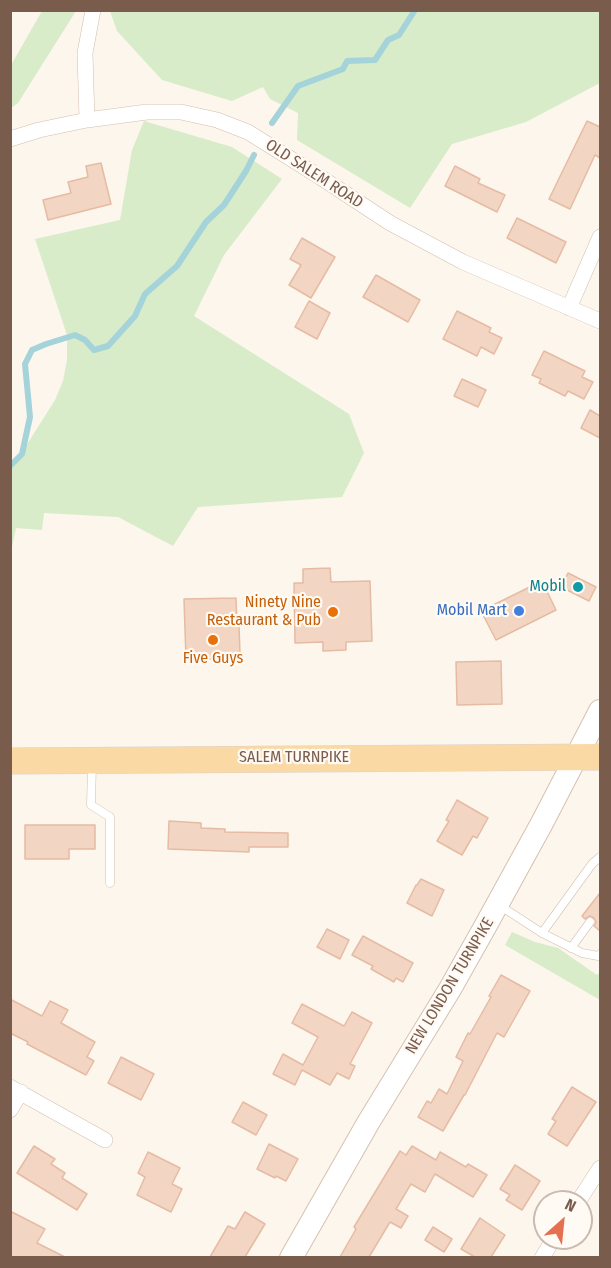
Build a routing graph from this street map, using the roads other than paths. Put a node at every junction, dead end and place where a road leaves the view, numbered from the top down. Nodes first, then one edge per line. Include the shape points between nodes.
1 (93, 10) edge
2 (87, 120) junction
3 (10, 139) edge
4 (600, 237) edge
5 (569, 308) junction
6 (600, 321) edge
7 (600, 711) edge
8 (589, 757) edge
9 (92, 760) junction
10 (10, 761) edge
11 (600, 857) edge
12 (110, 883) dead end
13 (498, 904) junction
14 (590, 922) dead end
15 (542, 933) junction
16 (571, 948) junction
17 (600, 954) edge
18 (16, 1089) edge
19 (10, 1110) edge
20 (105, 1140) dead end
21 (600, 1168) edge
22 (586, 1190) edge
23 (291, 1257) edge

1 - 2 street via 85,53
2 - 3 street, OLD SALEM ROAD
2 - 5 street, OLD SALEM ROAD via 181,112 249,132 390,223 463,262
4 - 5 street
5 - 6 street, OLD SALEM ROAD
7 - 8 main road, NEW LONDON TURNPIKE
8 - 9 main road, SALEM TURNPIKE
8 - 13 main road, NEW LONDON TURNPIKE
9 - 10 main road, SALEM TURNPIKE
9 - 12 lane via 91,805 110,817
11 - 15 lane
13 - 15 lane
13 - 23 main road, NEW LONDON TURNPIKE
14 - 16 lane
15 - 16 lane
16 - 17 lane
18 - 19 street
18 - 20 street
21 - 22 street

